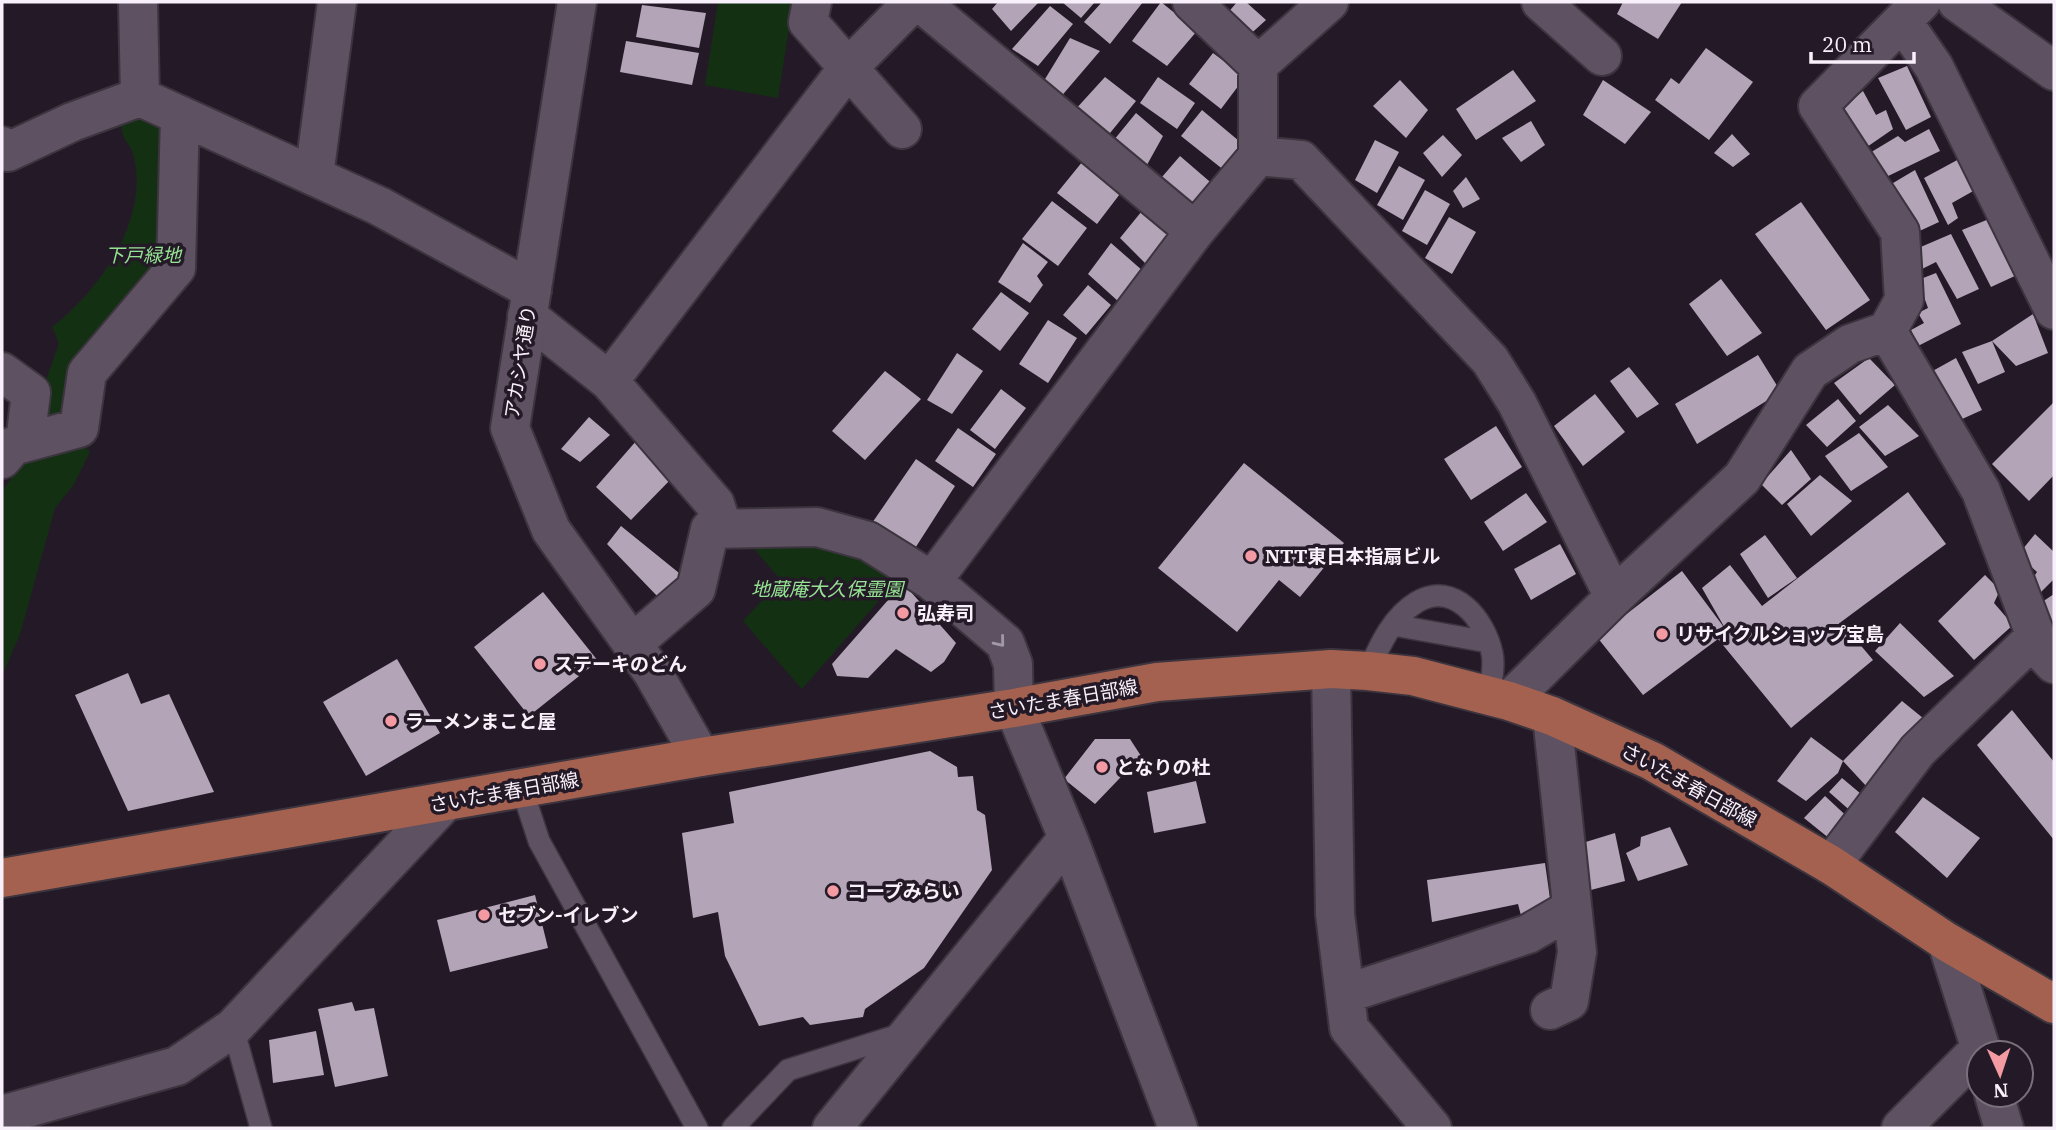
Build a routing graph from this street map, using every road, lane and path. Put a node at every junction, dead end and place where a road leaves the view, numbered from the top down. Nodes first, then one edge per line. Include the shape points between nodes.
1 (138, 2) edge
2 (337, 2) edge
3 (578, 2) edge
4 (812, 2) edge
5 (913, 2) edge
6 (920, 2) edge
7 (1192, 2) edge
8 (1329, 2) edge
9 (1541, 2) edge
10 (1957, 2) edge
11 (1912, 12) edge
12 (1602, 56) dead end
13 (1258, 65) junction
14 (848, 68) junction
15 (2054, 71) edge
16 (140, 97) junction
17 (180, 115) junction
18 (902, 130) dead end
19 (2, 146) edge
20 (1258, 156) junction
21 (314, 176) junction
22 (1195, 231) junction
23 (529, 303) junction
24 (2054, 310) edge
25 (1887, 331) junction
26 (2, 372) edge
27 (609, 381) junction
28 (13, 451) edge
29 (723, 529) junction
30 (932, 580) junction
31 (1614, 597) junction
32 (1393, 625) junction
33 (1488, 642) junction
34 (632, 643) junction
35 (2045, 650) edge
36 (1350, 670) junction
37 (1499, 698) junction
38 (1014, 708) junction
39 (1552, 716) junction
40 (701, 757) junction
41 (522, 789) junction
42 (443, 803) junction
43 (1068, 838) junction
44 (1831, 865) junction
45 (2, 878) edge
46 (1571, 909) junction
47 (1947, 942) junction
48 (1345, 994) junction
49 (2054, 1004) edge
50 (1550, 1010) dead end
51 (233, 1028) junction
52 (913, 1030) junction
53 (1977, 1039) edge
54 (1965, 1066) edge
55 (1998, 1109) edge
56 (2, 1117) edge
57 (12, 1128) edge
58 (261, 1128) edge
59 (697, 1128) edge
60 (733, 1128) edge
61 (832, 1128) edge
62 (1178, 1128) edge
63 (1432, 1128) edge
64 (1901, 1128) edge
65 (2004, 1128) edge

1 - 16 street
2 - 21 street
3 - 23 street, アカシヤ通り
4 - 14 street via 808,22
5 - 14 street
6 - 22 street
7 - 13 street
8 - 13 street
9 - 12 street
10 - 15 street
11 - 24 street via 1934,67
11 - 25 street via 1818,106 1900,232 1904,300
13 - 20 street
14 - 18 street
14 - 27 street
16 - 17 street
16 - 19 street via 8,152
17 - 21 street
17 - 28 street via 176,268 87,373 79,428
20 - 22 street
20 - 31 street via 1301,160 1490,360 1517,403
21 - 23 street via 379,206
22 - 30 street
23 - 27 street
23 - 34 street, アカシヤ通り via 510,428 551,530
25 - 31 street via 1850,344 1810,371 1742,478
25 - 35 street via 1981,491
26 - 28 street via 31,393
27 - 29 street via 715,504
29 - 30 street via 817,527 868,541
29 - 34 street via 710,529 696,589
30 -> 38 street via 1004,643 1013,664
31 - 37 street
32 - 33 lane
32 - 33 lane via 1418,601 1438,595 1459,598 1484,628
32 - 36 lane
33 - 37 lane
34 - 40 street, アカシヤ通り
35 - 44 street via 1918,750
36 - 37 main road, さいたま春日部線 via 1413,676
36 - 38 main road, さいたま春日部線 via 1157,682
36 - 48 street via 1335,914
37 - 39 main road, さいたま春日部線
38 - 40 main road, さいたま春日部線
38 - 43 street
39 - 44 main road, さいたま春日部線 via 1652,761
39 - 46 street
40 - 41 main road, さいたま春日部線
41 - 42 main road, さいたま春日部線
41 - 59 lane via 539,841
42 - 45 main road, さいたま春日部線
42 - 51 street
43 - 52 street
43 - 62 street
44 - 47 main road, さいたま春日部線
46 - 48 street via 1528,934
46 - 50 street via 1577,952 1569,1001
47 - 49 main road, さいたま春日部線
47 - 53 street
48 - 63 street via 1349,1028
51 - 56 street via 177,1066
51 - 58 lane
52 - 60 lane via 788,1070
52 - 61 street
54 - 64 street
55 - 65 street
56 - 57 street

